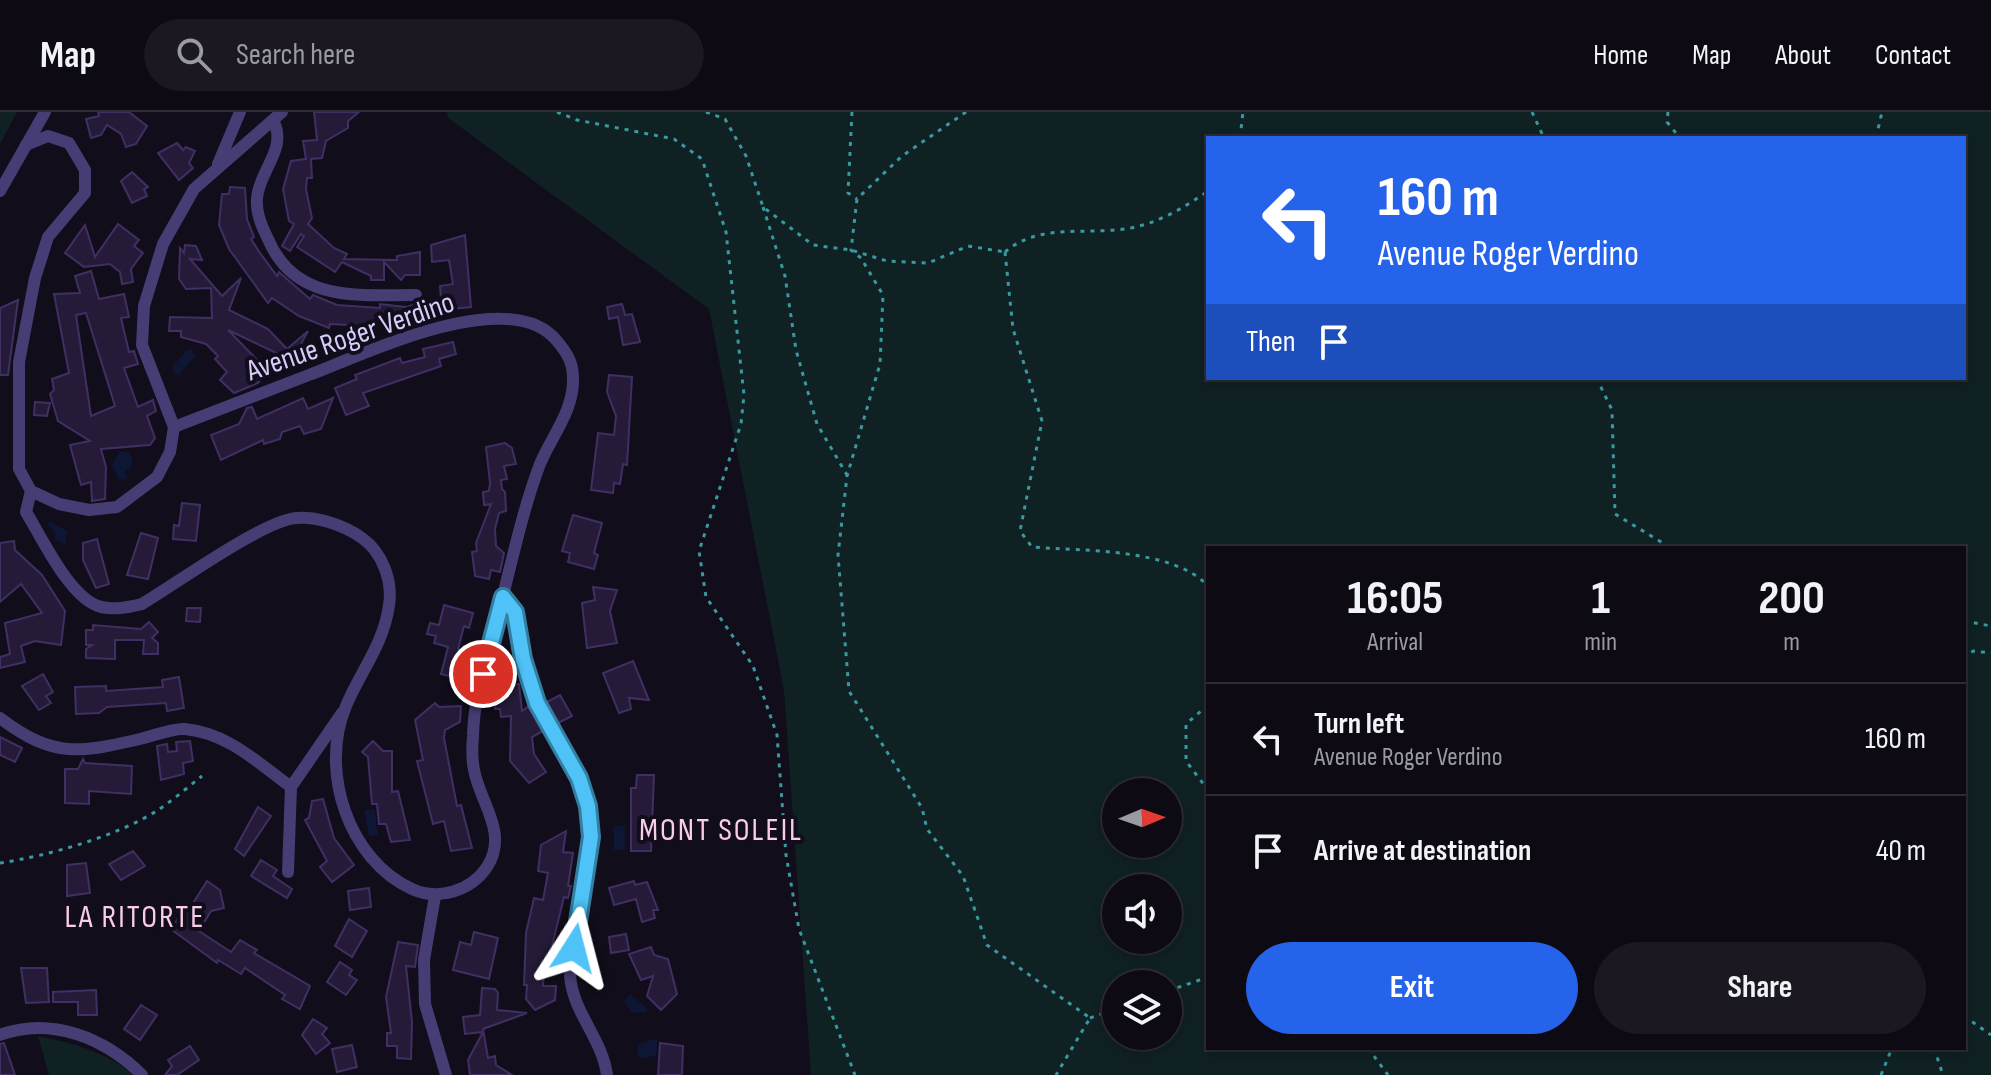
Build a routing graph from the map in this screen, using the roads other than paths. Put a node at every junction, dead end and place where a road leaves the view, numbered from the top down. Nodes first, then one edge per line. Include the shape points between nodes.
1 (45, 112) edge
2 (240, 112) edge
3 (278, 116) edge
4 (26, 145) junction
5 (216, 169) junction
6 (0, 191) edge
7 (416, 295) dead end
8 (174, 427) junction
9 (31, 491) junction
10 (503, 597) junction
11 (344, 710) junction
12 (0, 718) edge
13 (291, 787) junction
14 (288, 872) dead end
15 (435, 896) junction
16 (0, 1035) edge
17 (142, 1075) edge
18 (446, 1075) edge
19 (607, 1075) edge

1 - 4 street
2 - 5 street
3 - 5 street
3 - 7 street via 278,149 264,169 257,197 259,220 274,255 326,292
4 - 6 street
4 - 9 street via 48,136 69,143 85,170 85,193 48,237 19,362 19,469
5 - 8 street via 194,189 163,244 144,306 142,345
8 - 9 street via 170,452 157,477 117,507 89,510
8 - 10 street, Avenue Roger Verdino via 422,332 476,320 525,320 550,332 571,358 571,406 532,485
9 - 11 street via 26,512 73,588 98,606 142,604 290,519 348,528 373,546 386,571 390,601 382,638
10 - 15 street, Avenue Roger Verdino via 476,699 472,737 474,772 493,814 494,845 488,866 468,886
10 - 19 street via 518,621 537,703 579,778 588,806 591,837 570,976 572,998 604,1055
11 - 13 street
11 - 15 street via 338,752 340,798 350,829 377,863 411,889
12 - 13 street via 29,740 58,750 183,729 225,738
13 - 14 street
15 - 18 street via 424,960 425,1004
16 - 17 street via 44,1026 76,1032

